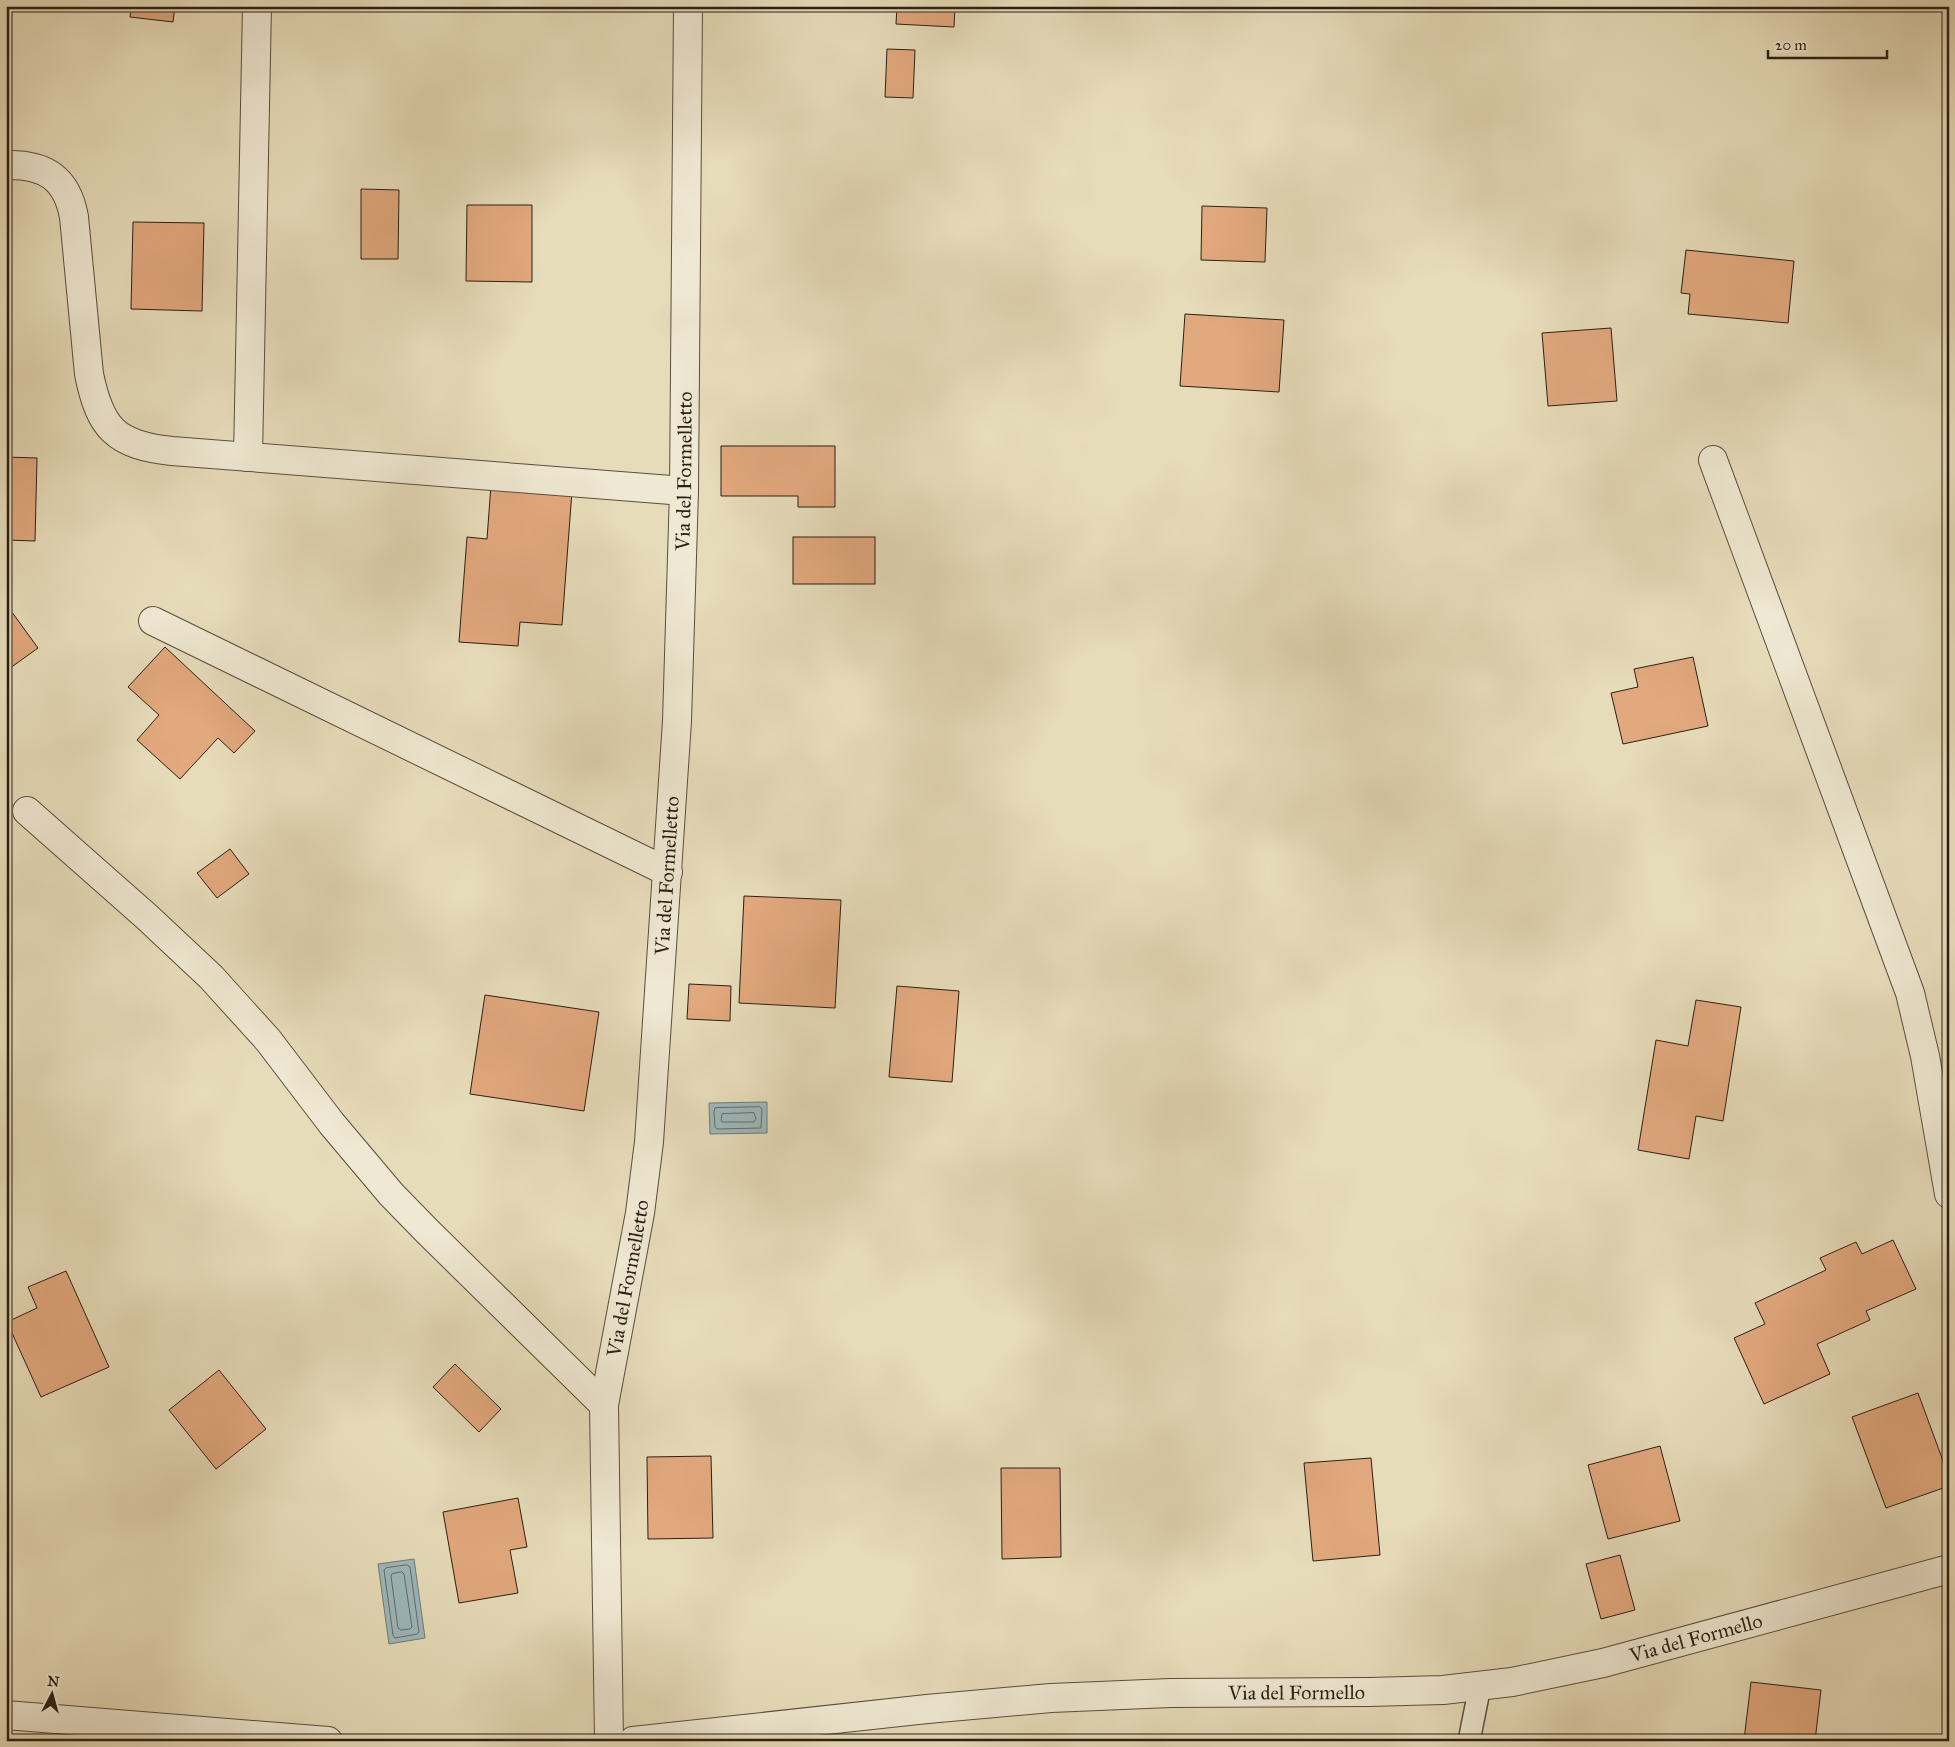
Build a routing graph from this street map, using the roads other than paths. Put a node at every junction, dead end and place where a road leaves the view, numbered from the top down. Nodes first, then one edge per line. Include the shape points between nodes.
1 (257, 6) edge
2 (688, 6) edge
3 (6, 165) edge
4 (248, 457) junction
5 (1712, 460) dead end
6 (684, 491) junction
7 (153, 621) dead end
8 (27, 811) dead end
9 (668, 872) junction
10 (1949, 1194) edge
11 (604, 1405) junction
12 (1949, 1569) edge
13 (1480, 1686) junction
14 (6, 1715) edge
15 (328, 1741) edge
16 (609, 1741) edge
17 (633, 1741) edge
18 (1469, 1741) edge

1 - 4 street
2 - 6 street, Via del Formelletto
3 - 4 street via 44,171 61,184 70,197 89,374 97,405 110,428 127,441 144,448
4 - 6 street
5 - 10 street via 1910,993 1925,1056
6 - 9 street, Via del Formelletto via 678,712
7 - 9 street
8 - 11 street via 211,977 268,1040 391,1194
9 - 11 street, Via del Formelletto via 648,1151
11 - 16 street, Via del Formelletto
12 - 13 street, Via del Formello via 1602,1663
13 - 17 street, Via del Formello via 1369,1692 1170,1693 1052,1698
13 - 18 lane
14 - 15 street

